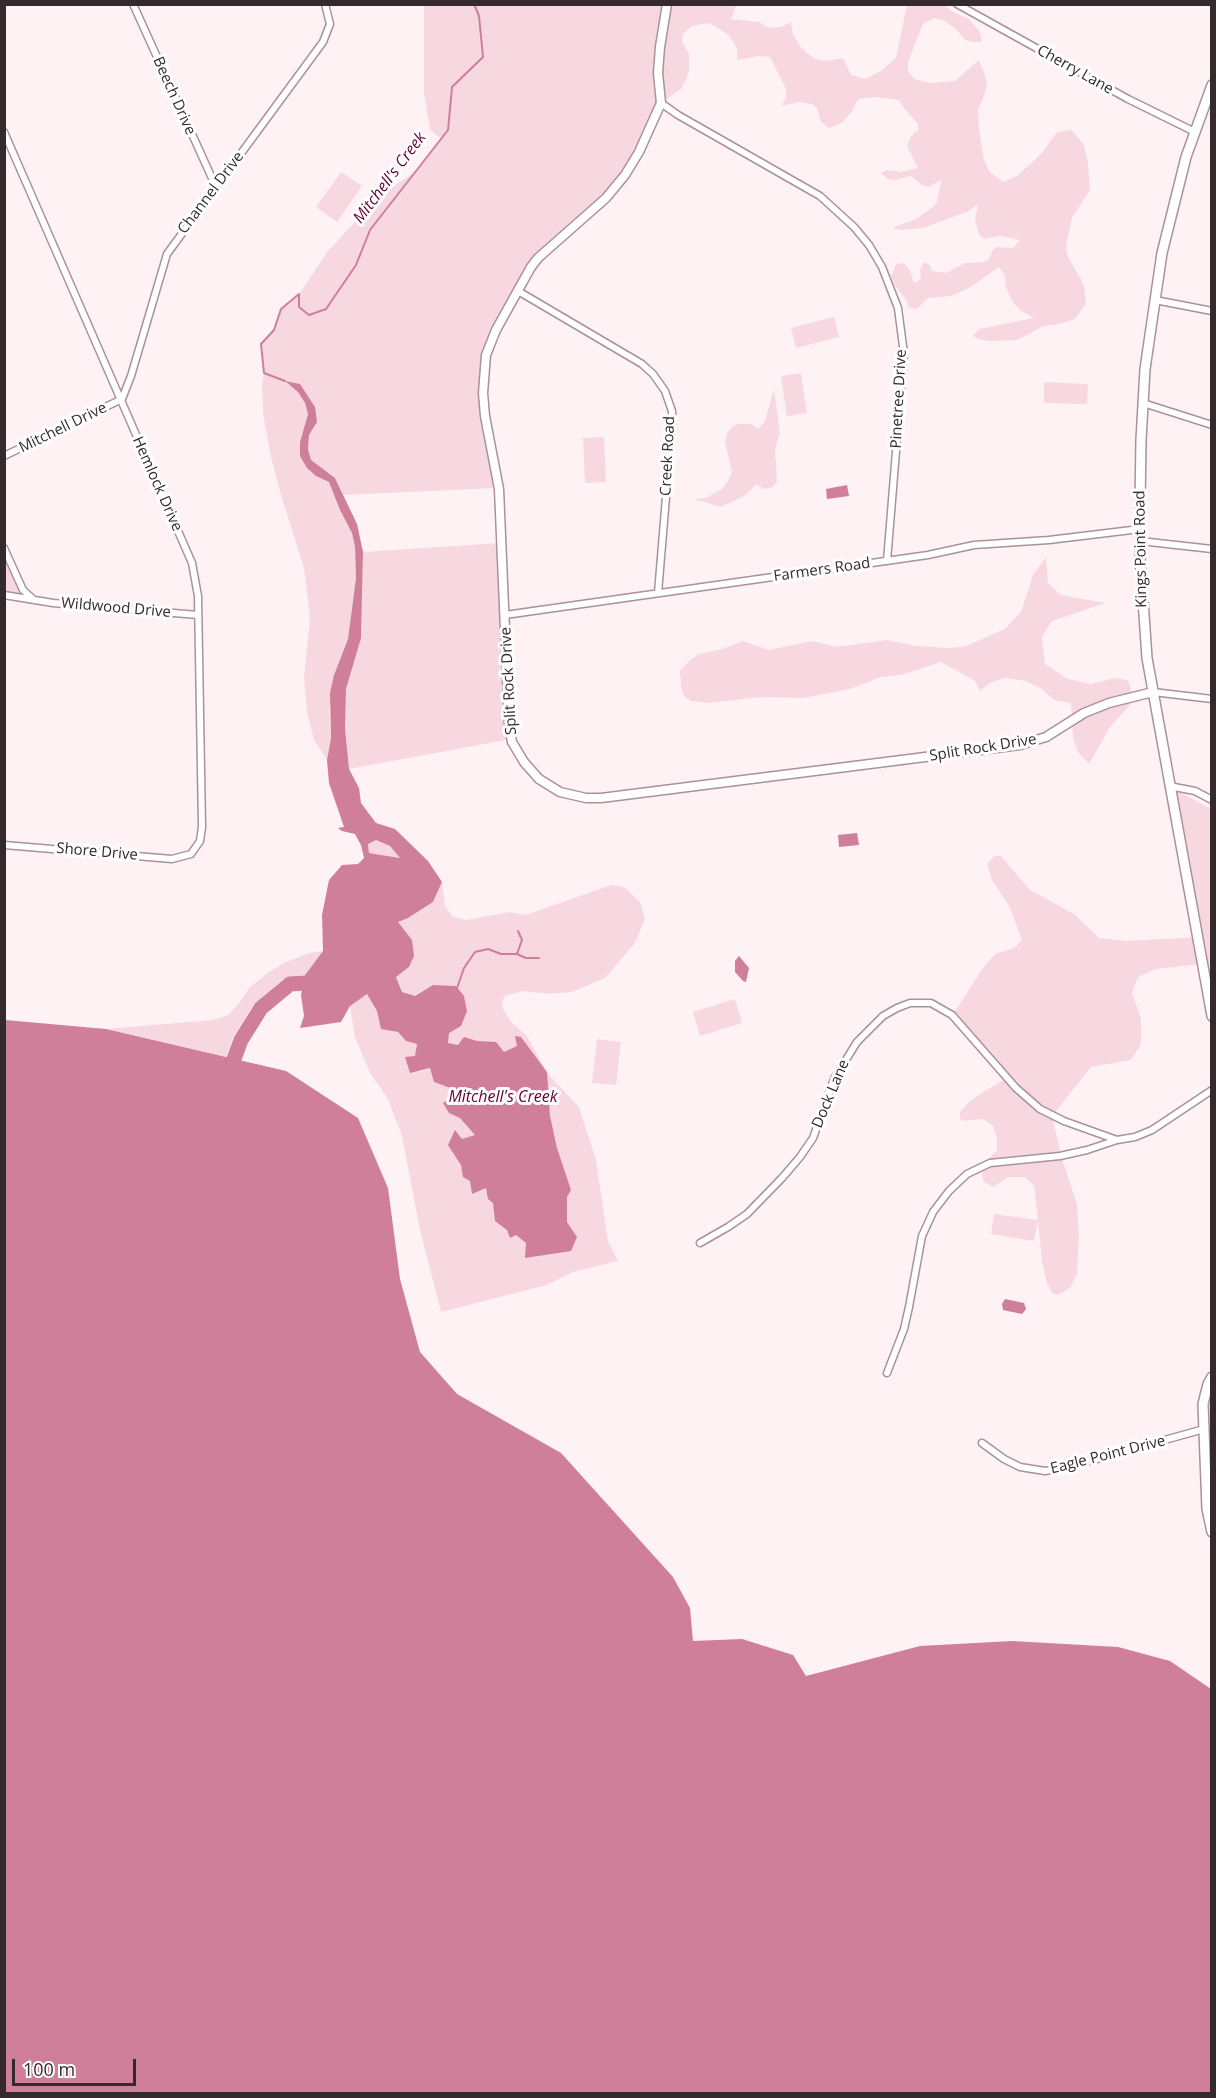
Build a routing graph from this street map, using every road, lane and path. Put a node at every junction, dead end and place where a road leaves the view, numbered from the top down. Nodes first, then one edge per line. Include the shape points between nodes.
1 (133, 4) edge
2 (325, 4) edge
3 (667, 4) edge
4 (957, 4) edge
5 (1212, 86) edge
6 (661, 103) junction
7 (4, 132) edge
8 (1195, 132) junction
9 (216, 187) junction
10 (518, 291) junction
11 (1155, 300) junction
12 (1212, 311) edge
13 (122, 399) junction
14 (1143, 403) junction
15 (1212, 425) edge
16 (4, 456) edge
17 (1140, 529) junction
18 (1140, 541) junction
19 (4, 548) edge
20 (1212, 549) edge
21 (887, 561) junction
22 (658, 593) junction
23 (4, 595) edge
24 (35, 600) junction
25 (198, 615) junction
26 (505, 615) junction
27 (1153, 692) junction
28 (1212, 699) edge
29 (1169, 786) junction
30 (1212, 800) edge
31 (4, 845) edge
32 (188, 855) joint
33 (1212, 1016) edge
34 (1212, 1090) edge
35 (1117, 1140) junction
36 (700, 1243) dead end
37 (887, 1373) dead end
38 (1212, 1377) edge
39 (1204, 1429) junction
40 (982, 1443) dead end
41 (1211, 1531) edge

1 - 9 street, Beech Drive
2 - 9 street, Channel Drive via 330,24 323,42
3 - 6 street, Split Rock Drive via 658,73
4 - 8 street, Cherry Lane
5 - 8 main road, Kings Point Road
6 - 10 street, Split Rock Drive via 626,175 606,198 538,258
6 - 21 street, Pinetree Drive via 820,196 854,227 882,267 898,308 904,354
7 - 13 street, Hemlock Drive
8 - 11 main road, Kings Point Road via 1169,219
9 - 13 street, Channel Drive via 167,254
10 - 22 street, Creek Road via 642,364 665,391 672,425
10 - 26 street, Split Rock Drive via 486,355 483,380 485,416 499,489
11 - 12 street
11 - 14 main road, Kings Point Road
13 - 16 street, Mitchell Drive
13 - 25 street, Hemlock Drive via 192,563
14 - 15 street
14 - 17 main road, Kings Point Road
17 - 18 main road, Kings Point Road
17 - 21 street, Farmers Road via 974,545
18 - 20 street
18 - 27 main road, Kings Point Road via 1144,629
19 - 24 street via 23,590
21 - 22 street, Farmers Road
22 - 26 street, Farmers Road
23 - 24 street, Wildwood Drive
24 - 25 street, Wildwood Drive
25 - 32 street, Hemlock Drive via 202,827 200,841
26 - 27 street, Split Rock Drive via 512,742 539,778 560,792 586,798 1020,745 1046,737 1108,703
27 - 28 street
27 - 29 main road, Kings Point Road
29 - 30 street via 1195,791
29 - 33 main road, Kings Point Road
31 - 32 street, Shore Drive via 172,859
34 - 35 street via 1152,1130
35 - 36 street, Dock Lane via 1040,1109 944,1008 931,1003 910,1003 883,1016 856,1042 834,1079 813,1138 782,1178 747,1214
35 - 37 street via 1060,1156 990,1163 967,1174 949,1191 922,1236 904,1329
38 - 39 main road via 1203,1404
39 - 40 street, Eagle Point Drive via 1045,1471 1020,1467
39 - 41 main road

